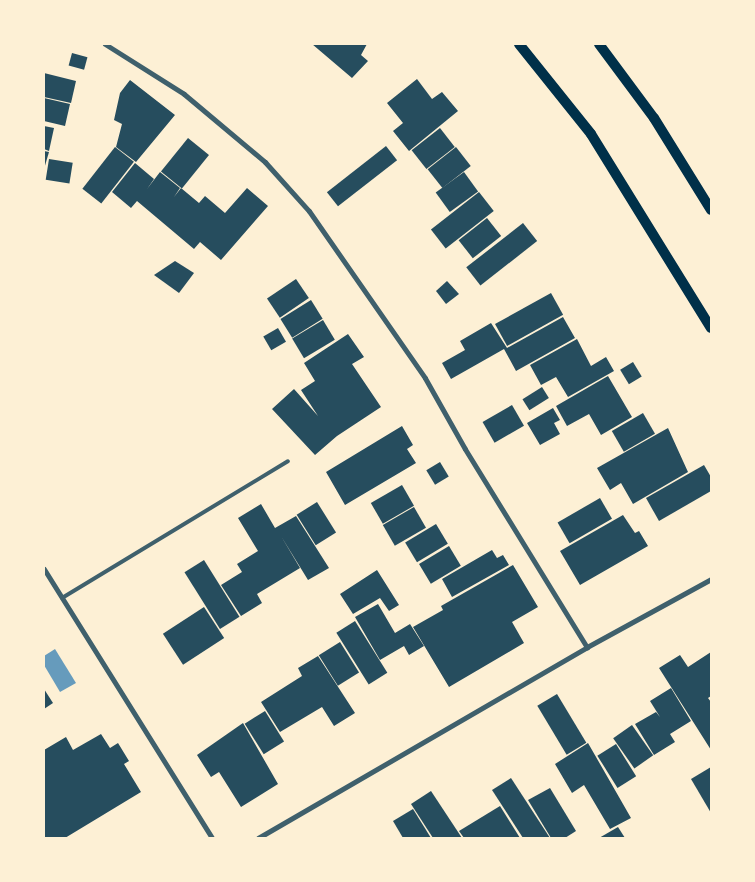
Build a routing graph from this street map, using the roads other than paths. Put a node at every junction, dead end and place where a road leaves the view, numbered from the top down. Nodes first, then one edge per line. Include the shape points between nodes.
1 (105, 44) edge
2 (519, 44) edge
3 (599, 44) edge
4 (711, 210) edge
5 (711, 328) edge
6 (288, 461) dead end
7 (44, 569) edge
8 (711, 579) edge
9 (62, 598) junction
10 (587, 647) junction
11 (212, 838) edge
12 (258, 838) edge

1 - 10 street via 184,94 265,162 309,211 425,378
2 - 5 main road via 591,134
3 - 4 main road via 654,118
6 - 9 lane
7 - 9 street
8 - 10 street
9 - 11 street
10 - 12 street

